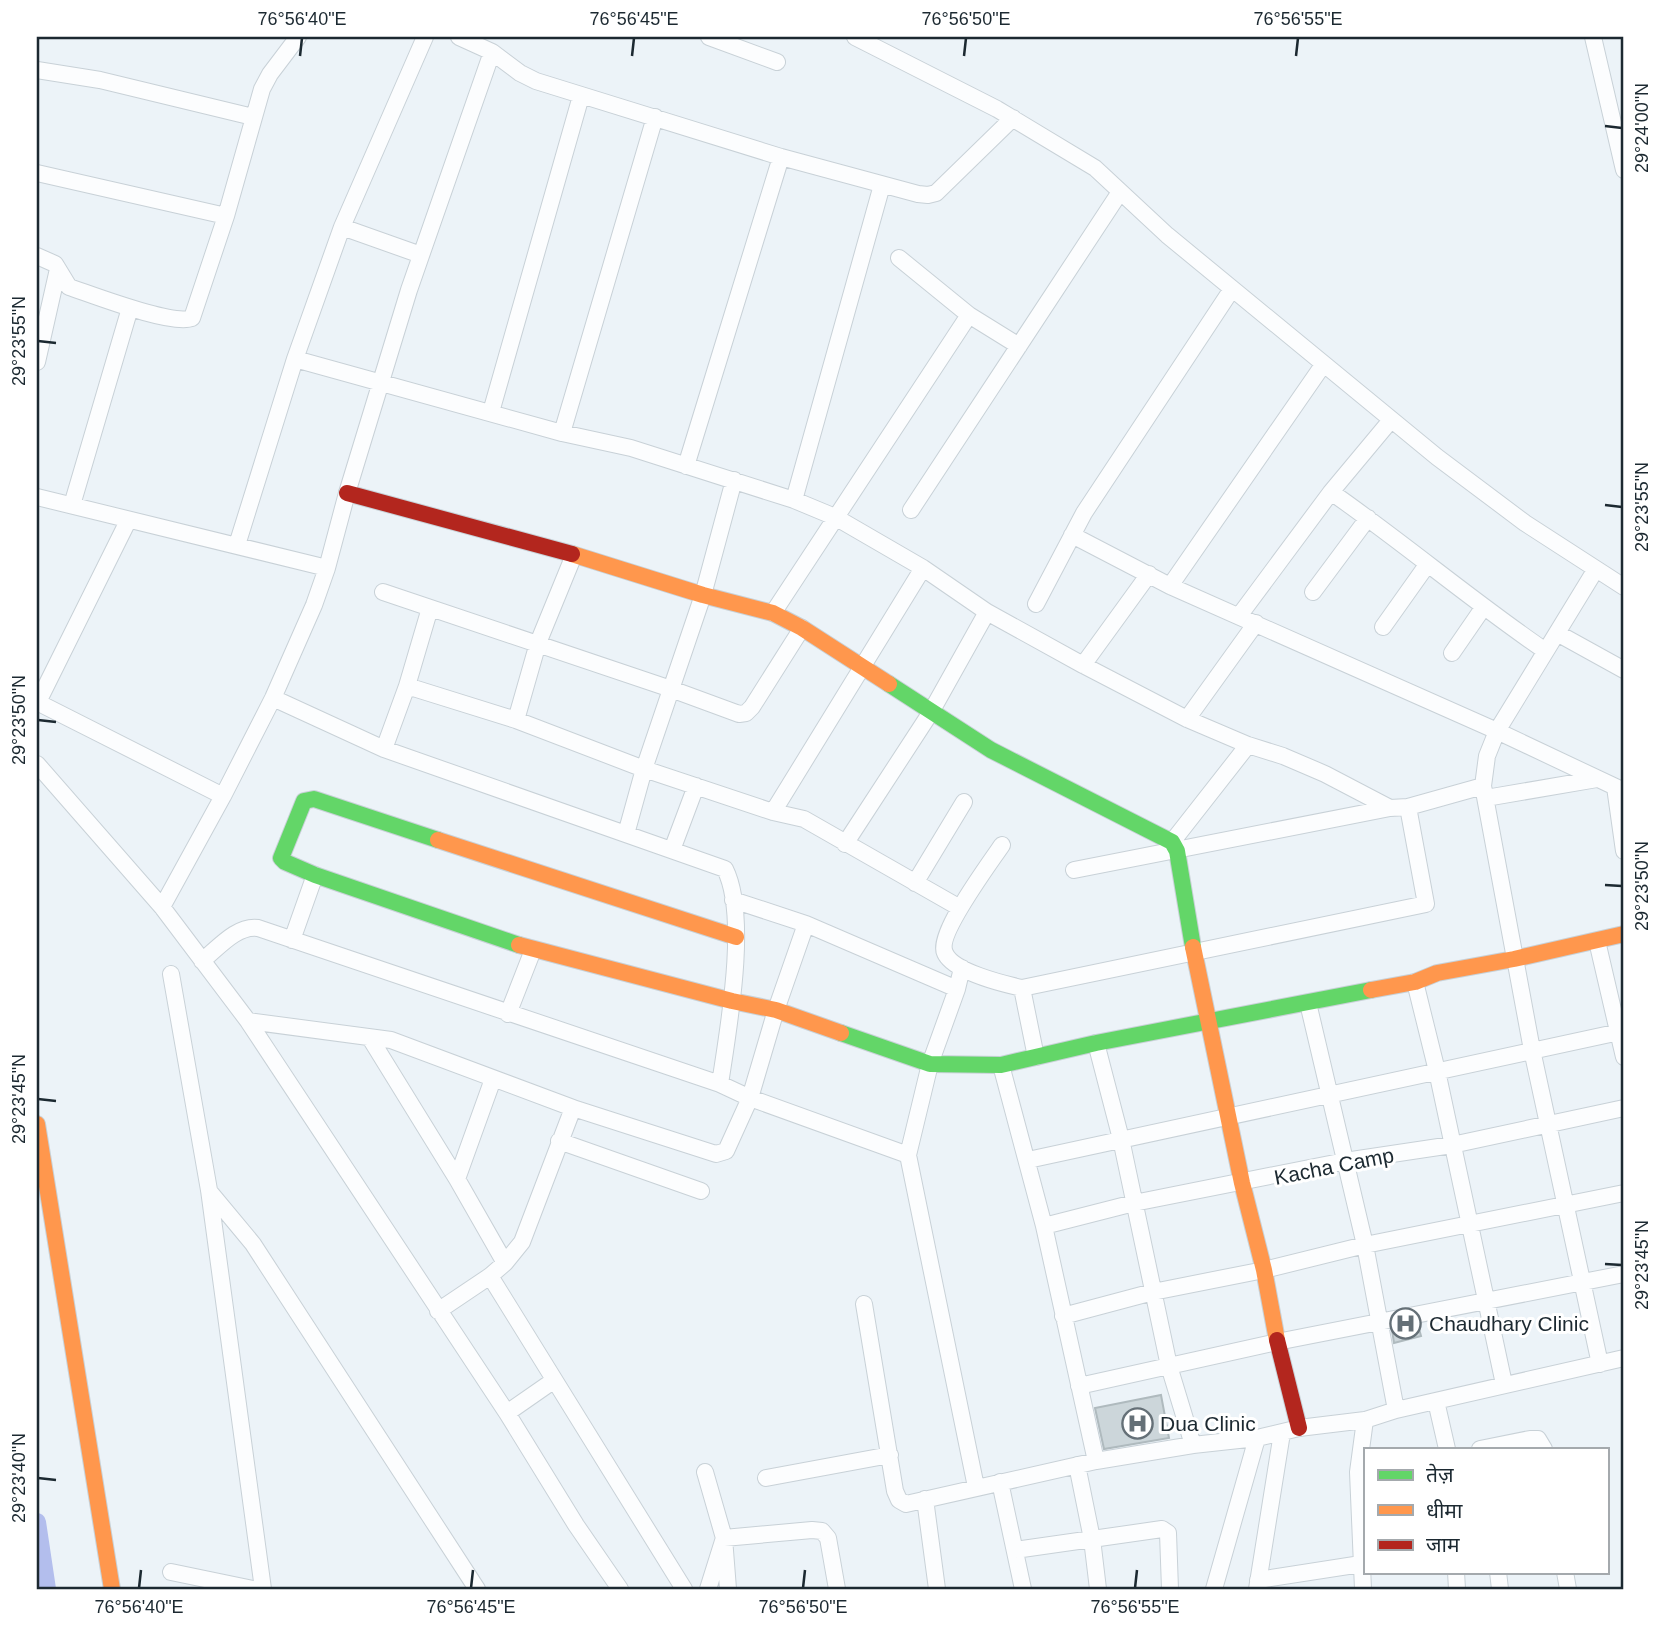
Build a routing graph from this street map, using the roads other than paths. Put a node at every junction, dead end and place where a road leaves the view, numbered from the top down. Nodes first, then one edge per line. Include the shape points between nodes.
1 (298, 37) edge
2 (425, 37) edge
3 (459, 37) edge
4 (709, 37) edge
5 (855, 37) edge
6 (1593, 37) edge
7 (492, 52) junction
8 (777, 62) dead end
9 (37, 70) edge
10 (581, 96) junction
11 (253, 117) junction
12 (655, 117) junction
13 (1013, 118) junction
14 (781, 157) junction
15 (1624, 170) edge
16 (37, 173) edge
17 (882, 185) junction
18 (1120, 191) junction
19 (226, 216) junction
20 (342, 228) junction
21 (421, 255) junction
22 (37, 256) edge
23 (899, 258) dead end
24 (58, 269) junction
25 (1232, 289) junction
26 (130, 308) junction
27 (969, 315) junction
28 (1019, 345) junction
29 (295, 359) junction
30 (37, 362) edge
31 (1323, 365) junction
32 (382, 384) junction
33 (491, 412) junction
34 (1391, 419) junction
35 (562, 433) junction
36 (686, 466) junction
37 (734, 480) junction
38 (1331, 492) junction
39 (347, 493) junction
40 (37, 497) edge
41 (794, 500) junction
42 (72, 505) junction
43 (911, 510) dead end
44 (835, 517) junction
45 (1368, 518) junction
46 (128, 520) junction
47 (1072, 535) junction
48 (237, 545) junction
49 (574, 555) junction
50 (1427, 565) junction
51 (327, 568) junction
52 (923, 568) junction
53 (1596, 569) junction
54 (1149, 574) junction
55 (1170, 586) junction
56 (1624, 587) edge
57 (383, 592) dead end
58 (1313, 592) dead end
59 (703, 595) junction
60 (1036, 604) dead end
61 (430, 608) junction
62 (1483, 608) junction
63 (987, 612) junction
64 (773, 613) junction
65 (1239, 616) junction
66 (1256, 623) junction
67 (1383, 627) dead end
68 (802, 628) junction
69 (1557, 633) junction
70 (538, 643) junction
71 (1544, 650) junction
72 (1452, 653) dead end
73 (1083, 665) junction
74 (862, 668) junction
75 (1624, 670) edge
76 (407, 685) junction
77 (671, 689) junction
78 (273, 698) junction
79 (37, 702) edge
80 (931, 712) junction
81 (1187, 719) junction
82 (516, 720) junction
83 (1497, 731) junction
84 (1248, 745) junction
85 (384, 749) junction
86 (37, 764) edge
87 (644, 769) junction
88 (1598, 779) junction
89 (696, 786) junction
90 (1619, 789) edge
91 (1485, 792) junction
92 (223, 796) junction
93 (964, 802) dead end
94 (1408, 807) junction
95 (1390, 808) junction
96 (774, 812) junction
97 (626, 834) junction
98 (845, 844) junction
99 (1002, 845) dead end
100 (1174, 846) junction
101 (672, 850) junction
102 (1624, 851) edge
103 (1073, 870) dead end
104 (315, 875) junction
105 (915, 883) junction
106 (733, 900) junction
107 (162, 907) junction
108 (960, 908) junction
109 (806, 925) junction
110 (1624, 934) edge
111 (736, 937) junction
112 (292, 940) junction
113 (1597, 941) junction
114 (533, 950) junction
115 (1194, 954) junction
116 (1514, 959) junction
117 (202, 961) junction
118 (962, 968) junction
119 (171, 974) dead end
120 (1415, 982) junction
121 (1022, 988) junction
122 (957, 989) junction
123 (732, 1001) junction
124 (1308, 1003) junction
125 (776, 1010) junction
126 (508, 1014) junction
127 (248, 1021) junction
128 (1210, 1021) junction
129 (1622, 1031) edge
130 (370, 1038) junction
131 (1096, 1043) junction
132 (1532, 1051) junction
133 (1036, 1057) junction
134 (1624, 1057) edge
135 (930, 1064) junction
136 (1001, 1065) junction
137 (1437, 1071) junction
138 (493, 1079) junction
139 (720, 1084) junction
140 (1330, 1094) junction
141 (750, 1098) junction
142 (573, 1108) junction
143 (1624, 1108) edge
144 (1230, 1116) junction
145 (37, 1124) edge
146 (1547, 1126) junction
147 (1121, 1139) junction
148 (559, 1142) junction
149 (1452, 1145) junction
150 (908, 1155) junction
151 (1028, 1160) junction
152 (1345, 1161) junction
153 (457, 1178) junction
154 (1242, 1183) junction
155 (209, 1190) junction
156 (701, 1191) dead end
157 (1624, 1194) edge
158 (1134, 1203) junction
159 (1564, 1204) junction
160 (1468, 1223) junction
161 (1044, 1226) junction
162 (1365, 1245) junction
163 (505, 1263) junction
164 (1264, 1270) junction
165 (1624, 1274) edge
166 (490, 1276) junction
167 (1582, 1282) junction
168 (1153, 1292) junction
169 (1487, 1301) junction
170 (864, 1304) dead end
171 (438, 1311) junction
172 (1063, 1316) junction
173 (1379, 1323) junction
174 (1277, 1342) junction
175 (1624, 1358) edge
176 (1600, 1364) junction
177 (1169, 1366) junction
178 (553, 1381) junction
179 (1504, 1384) junction
180 (1079, 1387) junction
181 (1436, 1401) junction
182 (1396, 1410) junction
183 (507, 1413) junction
184 (1365, 1420) junction
185 (1299, 1428) junction
186 (1282, 1433) junction
187 (1257, 1438) junction
188 (1193, 1445) junction
189 (1447, 1448) edge
190 (1485, 1448) edge
191 (1543, 1448) edge
192 (890, 1455) junction
193 (1096, 1461) junction
194 (1077, 1465) junction
195 (705, 1472) dead end
196 (766, 1478) dead end
197 (1000, 1482) junction
198 (976, 1487) junction
199 (1362, 1496) edge
200 (925, 1499) junction
201 (724, 1538) junction
202 (1092, 1539) junction
203 (1015, 1550) junction
204 (1361, 1564) junction
205 (171, 1572) dead end
206 (1257, 1585) edge
207 (112, 1589) edge
208 (253, 1589) edge
209 (263, 1589) edge
210 (477, 1589) edge
211 (620, 1589) edge
212 (684, 1589) edge
213 (708, 1589) edge
214 (728, 1589) edge
215 (836, 1589) edge
216 (937, 1589) edge
217 (1023, 1589) edge
218 (1098, 1589) edge
219 (1170, 1589) edge
220 (1214, 1589) edge
221 (1363, 1589) edge

1 - 11 street via 270,74
2 - 20 street
3 - 7 street
4 - 8 street
5 - 13 street
6 - 15 street
7 - 10 street via 520,73
7 - 21 street
9 - 11 street via 100,80
10 - 12 street
10 - 33 street
11 - 19 street
12 - 14 street
12 - 35 street
13 - 17 street via 936,193 918,194
13 - 18 street via 1095,168
14 - 17 street
14 - 36 street
16 - 19 street
17 - 41 street
18 - 25 street
18 - 28 street
19 - 26 street via 192,318
20 - 21 street
20 - 29 street
21 - 32 street
22 - 24 street via 49,259
23 - 27 street
24 - 26 street via 69,288
24 - 30 street
25 - 31 street
25 - 47 street
26 - 42 street
27 - 28 street
27 - 44 street
28 - 43 street
29 - 32 street
29 - 48 street
31 - 34 street
31 - 55 street
32 - 33 street
32 - 39 street
33 - 35 street
34 - 38 street
34 - 53 street via 1525,523
35 - 36 street
36 - 37 street
37 - 41 street
37 - 59 street
38 - 45 street
38 - 65 street
39 - 49 street
39 - 51 street
40 - 42 street
41 - 44 street
42 - 46 street
44 - 52 street
44 - 64 street
45 - 50 street
45 - 58 street
46 - 48 street
46 - 79 street
47 - 54 street
47 - 60 street
48 - 51 street
49 - 59 street
49 - 70 street
50 - 62 street
50 - 67 street
51 - 78 street
52 - 63 street
52 - 74 street
53 - 56 street
53 - 69 street
54 - 55 street
54 - 73 street
55 - 65 street
57 - 61 street
59 - 64 street
59 - 77 street
61 - 70 street
61 - 76 street
62 - 71 street
62 - 72 street
63 - 73 street
63 - 80 street
64 - 68 street
65 - 66 street
66 - 81 street
66 - 83 street
68 - 74 street
68 - 77 street via 746,713
69 - 71 street
69 - 75 street
70 - 77 street
70 - 82 street
71 - 83 street
73 - 81 street
74 - 80 street
74 - 96 street
76 - 82 street
76 - 85 street
77 - 87 street
78 - 85 street
78 - 92 street
79 - 92 street
80 - 98 street
80 - 100 street via 991,750
81 - 84 street
82 - 87 street
83 - 88 street
83 - 91 street via 1487,757
84 - 95 street via 1325,774
84 - 100 street
85 - 97 street
86 - 107 street
87 - 89 street
87 - 97 street
88 - 90 street
88 - 91 street
89 - 96 street
89 - 101 street
90 - 102 street
91 - 94 street
91 - 116 street
92 - 107 street
93 - 105 street
94 - 95 street
94 - 115 street via 1426,904
95 - 100 street
96 - 98 street via 815,824
97 - 101 street
98 - 105 street
99 - 108 street
100 - 103 street
100 - 115 street
101 - 106 street via 725,869
104 - 111 street via 281,858 308,799
104 - 112 street
104 - 114 street
105 - 108 street
106 - 109 street
106 - 111 street
107 - 117 street
108 - 118 street via 943,943 947,957
109 - 122 street
109 - 125 street
110 - 113 street
111 - 123 street
112 - 117 street via 248,927
112 - 126 street
113 - 116 street
113 - 129 street
114 - 123 street
114 - 126 street
115 - 121 street
115 - 128 street
116 - 120 street via 1437,973
116 - 132 street
117 - 127 street
118 - 121 street
118 - 122 street
119 - 155 street
120 - 124 street
120 - 137 street
121 - 133 street
122 - 135 street
123 - 125 street
123 - 139 street
124 - 128 street
124 - 140 street
125 - 135 street
125 - 141 street
126 - 139 street
127 - 130 street
127 - 171 street
128 - 131 street
128 - 144 street
129 - 132 street
129 - 134 street
130 - 138 street via 413,1047
130 - 153 street
131 - 133 street
131 - 147 street
132 - 137 street
132 - 146 street
133 - 136 street
135 - 136 street
135 - 150 street
136 - 151 street
137 - 140 street
137 - 149 street
138 - 142 street
138 - 153 street
139 - 141 street
140 - 144 street
140 - 152 street
141 - 142 street via 726,1151 716,1154
141 - 150 street
142 - 148 street
143 - 146 street, Kacha Camp
144 - 147 street
144 - 154 street
145 - 207 street
146 - 149 street, Kacha Camp
146 - 159 street
147 - 151 street
147 - 158 street
148 - 156 street
148 - 163 street via 522,1242
149 - 152 street, Kacha Camp
149 - 160 street
150 - 198 street
151 - 161 street
152 - 154 street, Kacha Camp
152 - 162 street
153 - 163 street
154 - 158 street, Kacha Camp
154 - 164 street
155 - 209 street
155 - 210 street via 253,1244
157 - 159 street
158 - 161 street, Kacha Camp
158 - 168 street
159 - 160 street
159 - 167 street
160 - 162 street
160 - 169 street
161 - 172 street
162 - 164 street
162 - 173 street
163 - 166 street
164 - 168 street
164 - 174 street
165 - 167 street
166 - 171 street
166 - 178 street
167 - 169 street
167 - 176 street
168 - 172 street
168 - 177 street
169 - 173 street
169 - 179 street
170 - 192 street
171 - 183 street
172 - 180 street
173 - 174 street
173 - 182 street
174 - 177 street
174 - 185 street
175 - 176 street
176 - 179 street
177 - 180 street
177 - 188 street
178 - 183 street
178 - 212 street
179 - 181 street
180 - 193 street
181 - 182 street
181 - 189 street
182 - 184 street
183 - 211 street
184 - 185 street
184 - 199 street via 1358,1472
185 - 186 street
186 - 187 street
186 - 206 street
187 - 188 street
187 - 220 street
188 - 193 street
190 - 191 street via 1530,1439 1538,1439
192 - 196 street
192 - 200 street via 899,1500 906,1504
193 - 194 street
194 - 197 street
194 - 202 street
195 - 201 street
197 - 198 street
197 - 203 street
198 - 200 street
199 - 204 street
200 - 216 street
201 - 213 street
201 - 214 street
201 - 215 street via 822,1531 828,1538
202 - 203 street
202 - 218 street
202 - 219 street via 1162,1529 1168,1533
203 - 217 street
204 - 206 street
204 - 221 street
205 - 208 street

